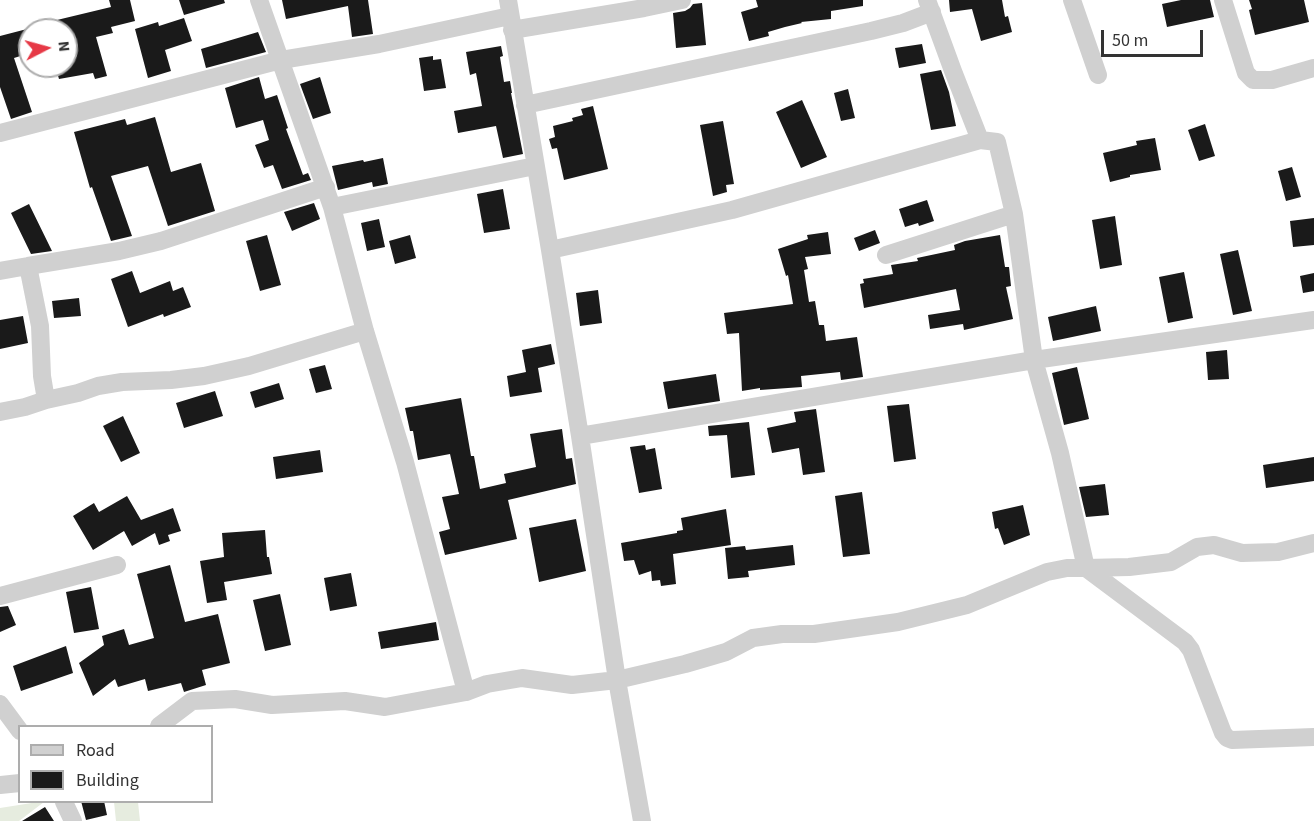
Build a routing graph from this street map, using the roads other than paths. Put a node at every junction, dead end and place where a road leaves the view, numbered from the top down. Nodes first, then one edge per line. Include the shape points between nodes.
1 (259, 0) edge
2 (682, 0) edge
3 (1072, 0) edge
4 (1223, 0) edge
5 (929, 6) edge
6 (510, 15) edge
7 (281, 60) junction
8 (1314, 68) edge
9 (1098, 75) dead end
10 (525, 105) junction
11 (0, 133) edge
12 (980, 140) junction
13 (535, 166) junction
14 (326, 187) junction
15 (332, 207) junction
16 (1014, 214) junction
17 (549, 250) junction
18 (886, 255) dead end
19 (28, 266) junction
20 (0, 272) edge
21 (1314, 320) edge
22 (365, 331) junction
23 (1034, 360) junction
24 (46, 400) junction
25 (0, 412) edge
26 (580, 436) junction
27 (1314, 543) edge
28 (117, 565) dead end
29 (1086, 568) junction
30 (0, 596) edge
31 (618, 680) junction
32 (465, 692) junction
33 (0, 704) edge
34 (160, 725) edge
35 (18, 728) edge
36 (1314, 737) edge
37 (18, 783) edge
38 (0, 785) edge
39 (65, 803) edge
40 (73, 821) edge
41 (642, 821) edge

1 - 7 street
2 - 6 street
3 - 9 street
4 - 8 street via 1246,73 1252,80 1272,80
5 - 10 street via 903,23 871,31
5 - 12 street
6 - 7 street via 379,44
6 - 10 street
7 - 11 street
7 - 14 street
10 - 13 street
12 - 16 street via 997,142
12 - 17 street via 732,210
13 - 15 street
13 - 17 street
14 - 15 street
14 - 19 street via 161,241
15 - 22 street
16 - 18 street
16 - 23 street
17 - 26 street
19 - 20 street
19 - 24 street via 40,326
21 - 23 street
22 - 24 street via 204,376 122,382
22 - 32 street via 405,462
23 - 26 street
23 - 29 street
24 - 25 street
26 - 31 street
27 - 29 street via 1278,552 1242,553 1214,546 1197,547 1171,562
28 - 30 street
29 - 31 street via 1047,572 967,605 898,622 753,639 726,652
29 - 36 street via 1185,642 1227,738
31 - 32 street via 572,685 522,678
31 - 41 street
32 - 34 street via 385,707 345,700 272,705 235,699 192,701
33 - 35 street
37 - 38 street
39 - 40 street

